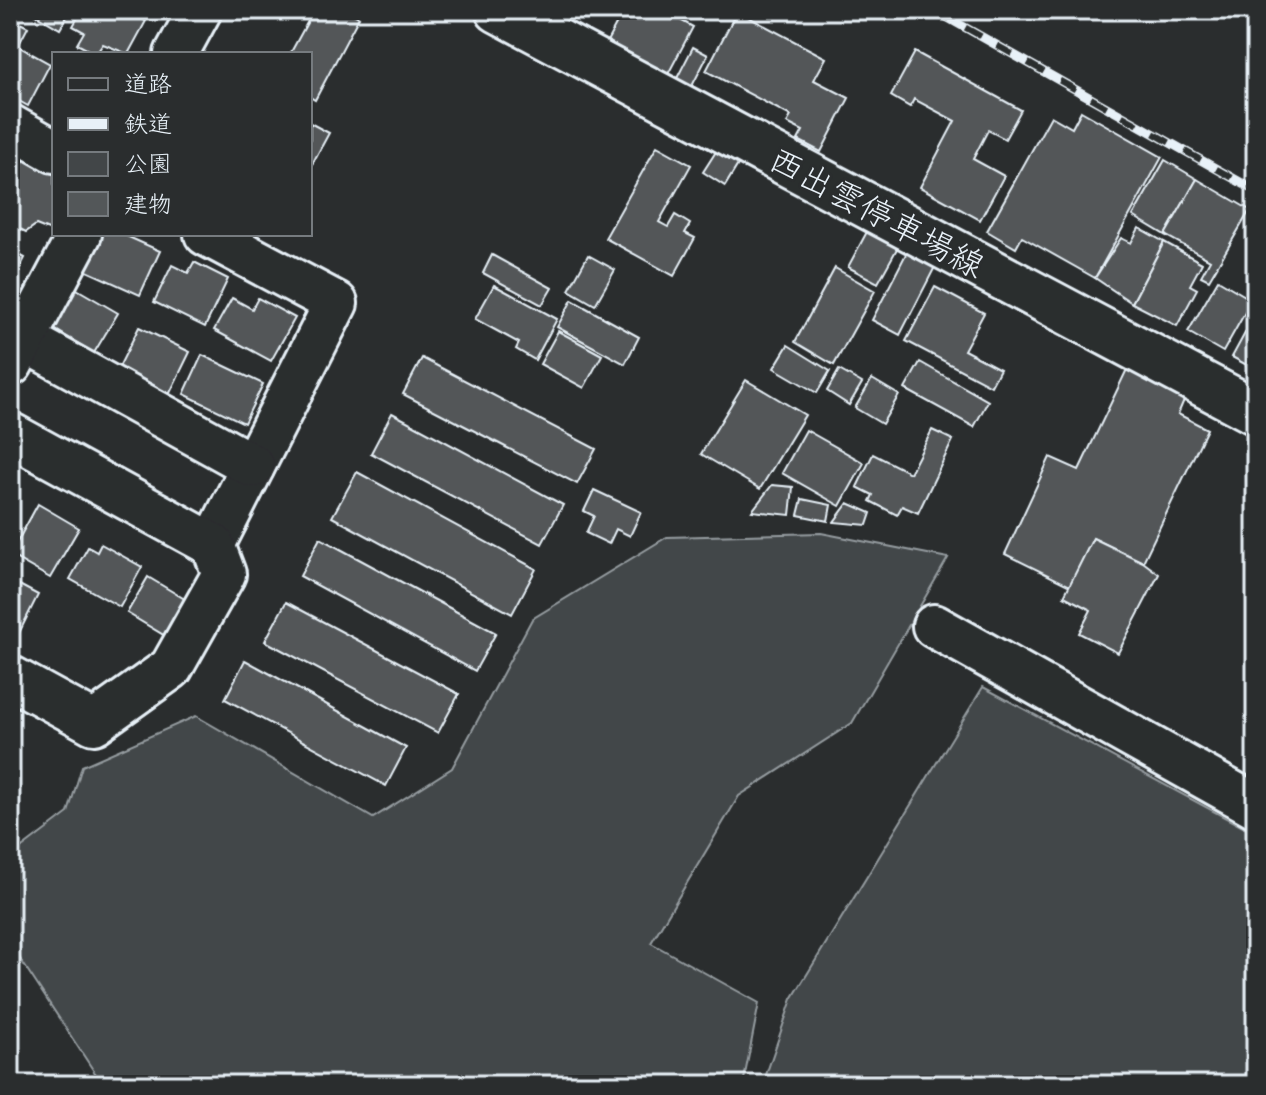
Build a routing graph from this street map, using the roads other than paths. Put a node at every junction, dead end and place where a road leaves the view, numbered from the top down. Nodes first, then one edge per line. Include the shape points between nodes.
1 (200, 10) edge
2 (498, 10) edge
3 (177, 52) edge
4 (10, 126) edge
5 (52, 150) edge
6 (79, 236) edge
7 (210, 236) edge
8 (15, 345) edge
9 (1256, 412) edge
10 (10, 434) edge
11 (253, 466) junction
12 (213, 545) junction
13 (934, 626) dead end
14 (10, 677) edge
15 (1256, 806) edge

1 - 3 street
2 - 9 main road, 西出雲停車場線
4 - 5 street
6 - 8 street
7 - 11 street via 336,303
8 - 11 street
10 - 12 street
11 - 12 street
12 - 14 street via 224,574 171,668 94,723
13 - 15 street

